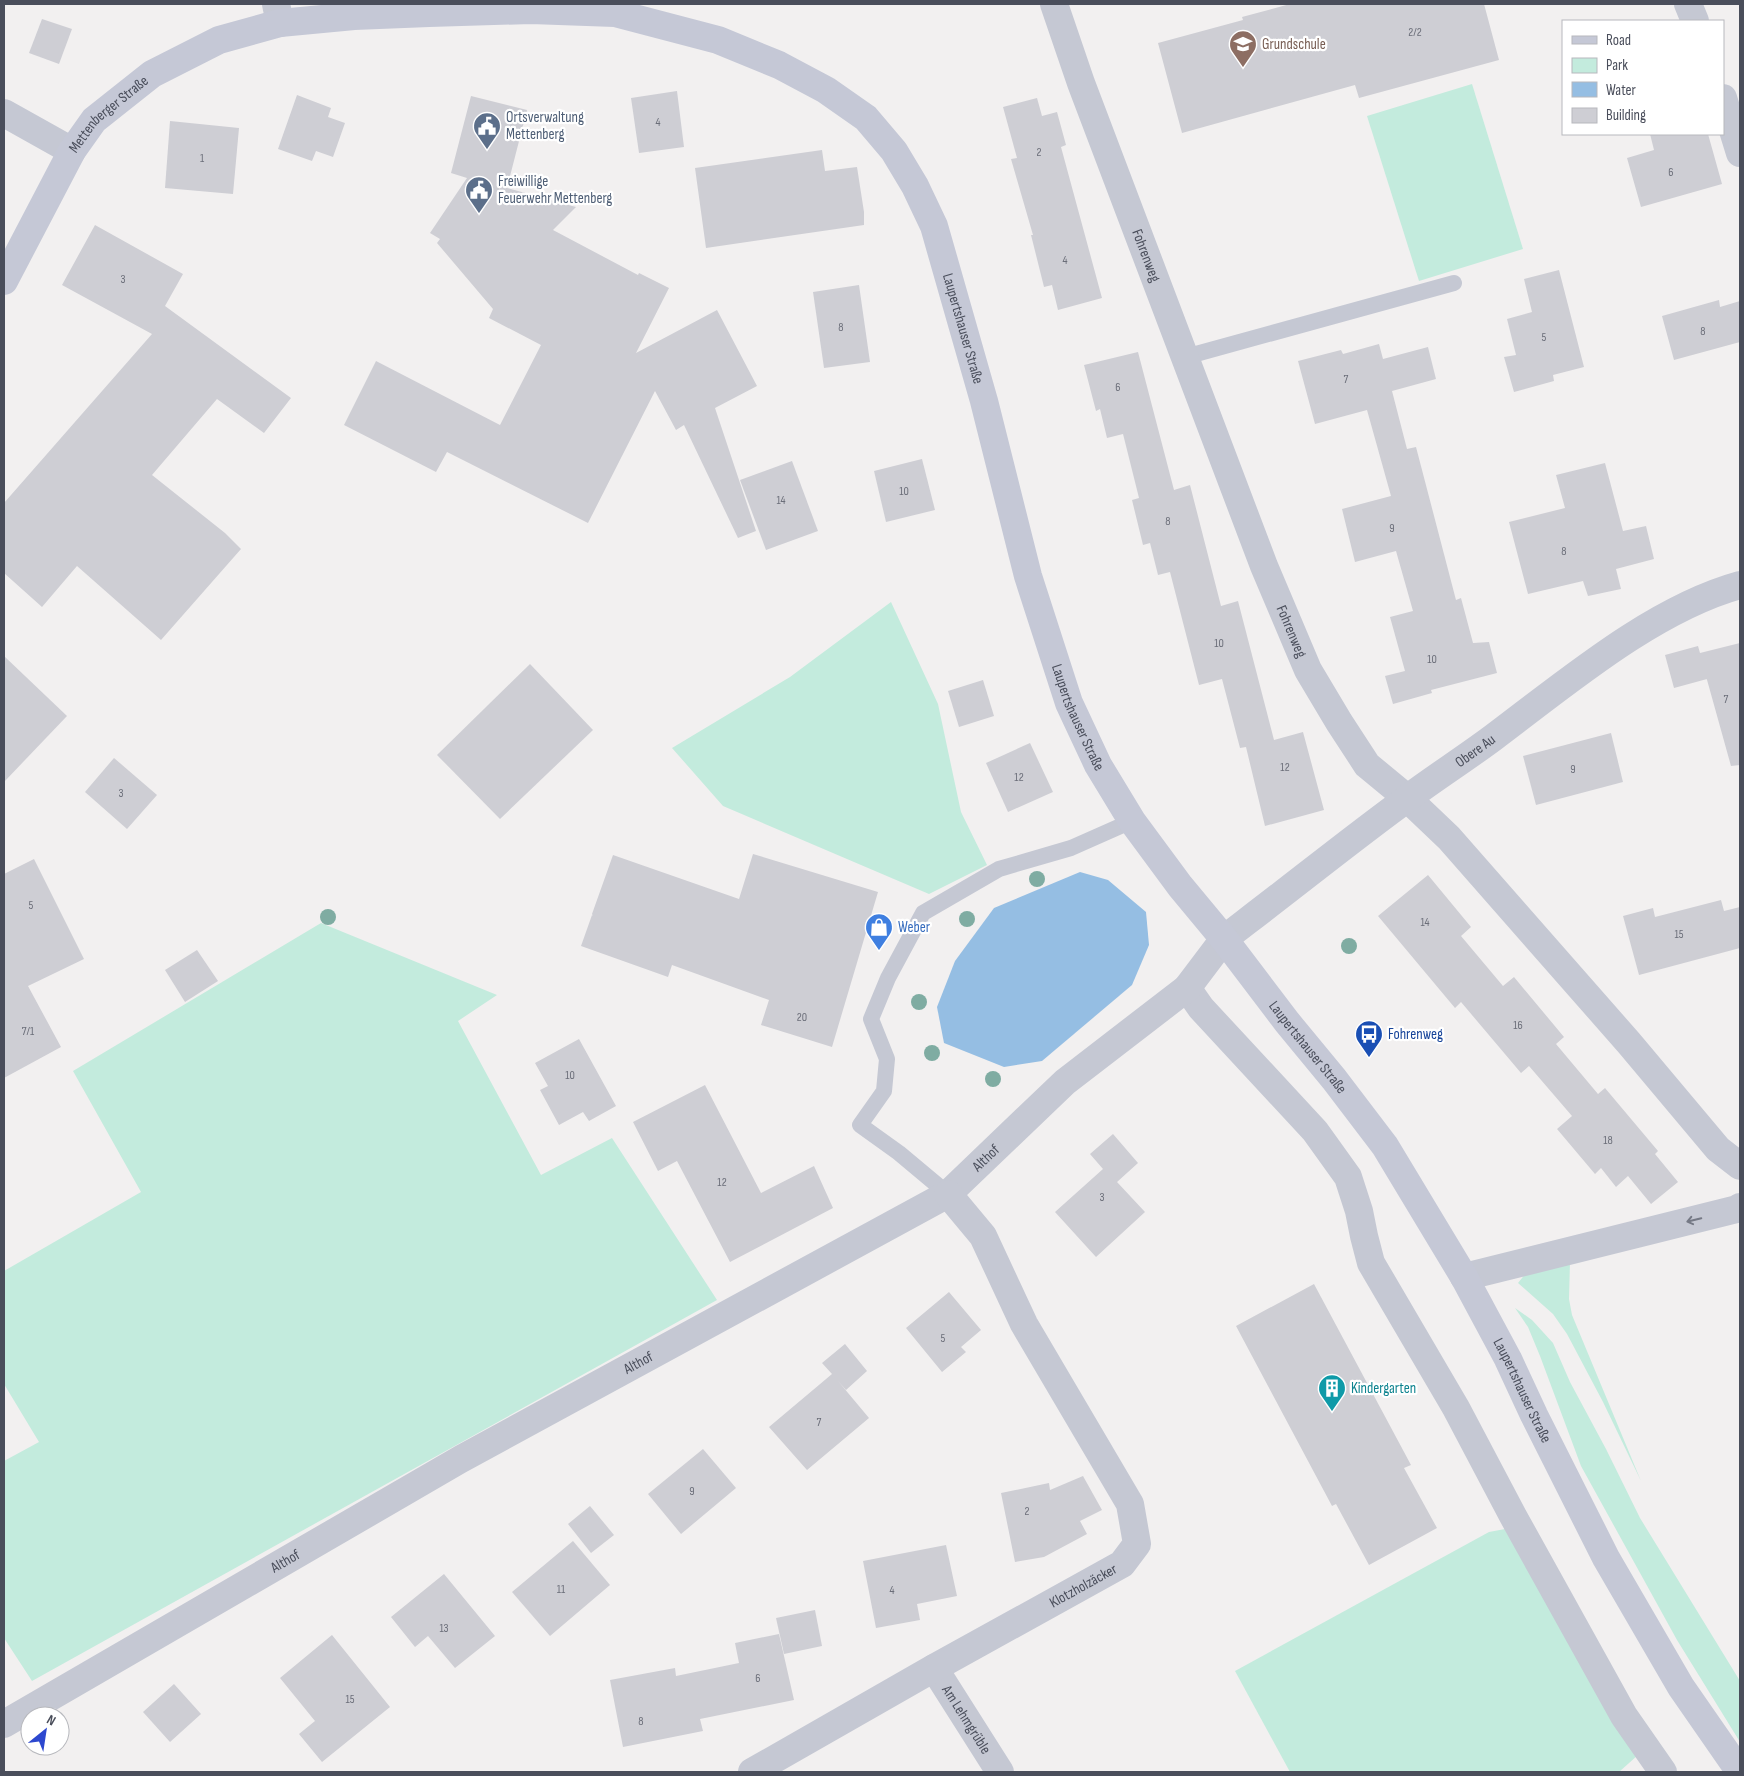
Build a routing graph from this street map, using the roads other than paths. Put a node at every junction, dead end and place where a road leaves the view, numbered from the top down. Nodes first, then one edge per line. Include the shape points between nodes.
1 (1054, 4) edge
2 (1688, 4) edge
3 (616, 8) edge
4 (278, 13) edge
5 (1695, 20) edge
6 (1724, 101) edge
7 (4, 112) edge
8 (72, 151) junction
9 (1740, 154) edge
10 (4, 282) edge
11 (1454, 283) dead end
12 (1186, 357) junction
13 (1740, 585) edge
14 (1407, 798) junction
15 (1132, 821) junction
16 (1224, 939) junction
17 (1187, 988) junction
18 (1740, 1166) edge
19 (948, 1194) junction
20 (1740, 1207) edge
21 (1464, 1277) junction
22 (934, 1668) junction
23 (4, 1724) edge
24 (752, 1772) edge
25 (1000, 1772) edge
26 (1662, 1772) edge
27 (1740, 1772) edge

1 - 12 street, Fohrenweg
2 - 5 street
3 - 4 main road, Laupertshauser Straße via 354,16
3 - 15 main road, Laupertshauser Straße via 718,40 779,65 826,90 866,118 894,151 934,226 984,401 1028,576 1069,703 1098,765
4 - 8 main road, Mettenberger Straße via 152,74 94,120
6 - 9 street
7 - 8 street
8 - 10 main road, Mettenberger Straße
11 - 12 lane
12 - 14 street, Fohrenweg via 1264,566 1308,670 1367,765
13 - 14 street, Obere Au via 1719,591 1656,622 1583,670
14 - 16 street, Obere Au
14 - 18 street, Fohrenweg via 1449,838 1718,1149
15 - 16 main road, Laupertshauser Straße
15 - 19 lane via 1071,848 999,869 923,913 888,978 871,1019 887,1059 884,1091 860,1126
16 - 17 street, Althof
16 - 21 main road, Laupertshauser Straße via 1385,1146
17 - 19 street, Althof via 1065,1082
17 - 26 street via 1201,1008 1316,1131 1348,1177 1371,1263 1456,1408 1624,1716
19 - 22 street, Klotzholzäcker via 982,1236 1024,1324 1130,1504 1137,1544 1122,1564
19 - 23 street, Althof via 461,1459
20 -> 21 street
21 - 27 main road, Laupertshauser Straße via 1606,1558 1681,1687
22 - 24 street, Klotzholzäcker
22 - 25 street, Am Lehmgrüble

